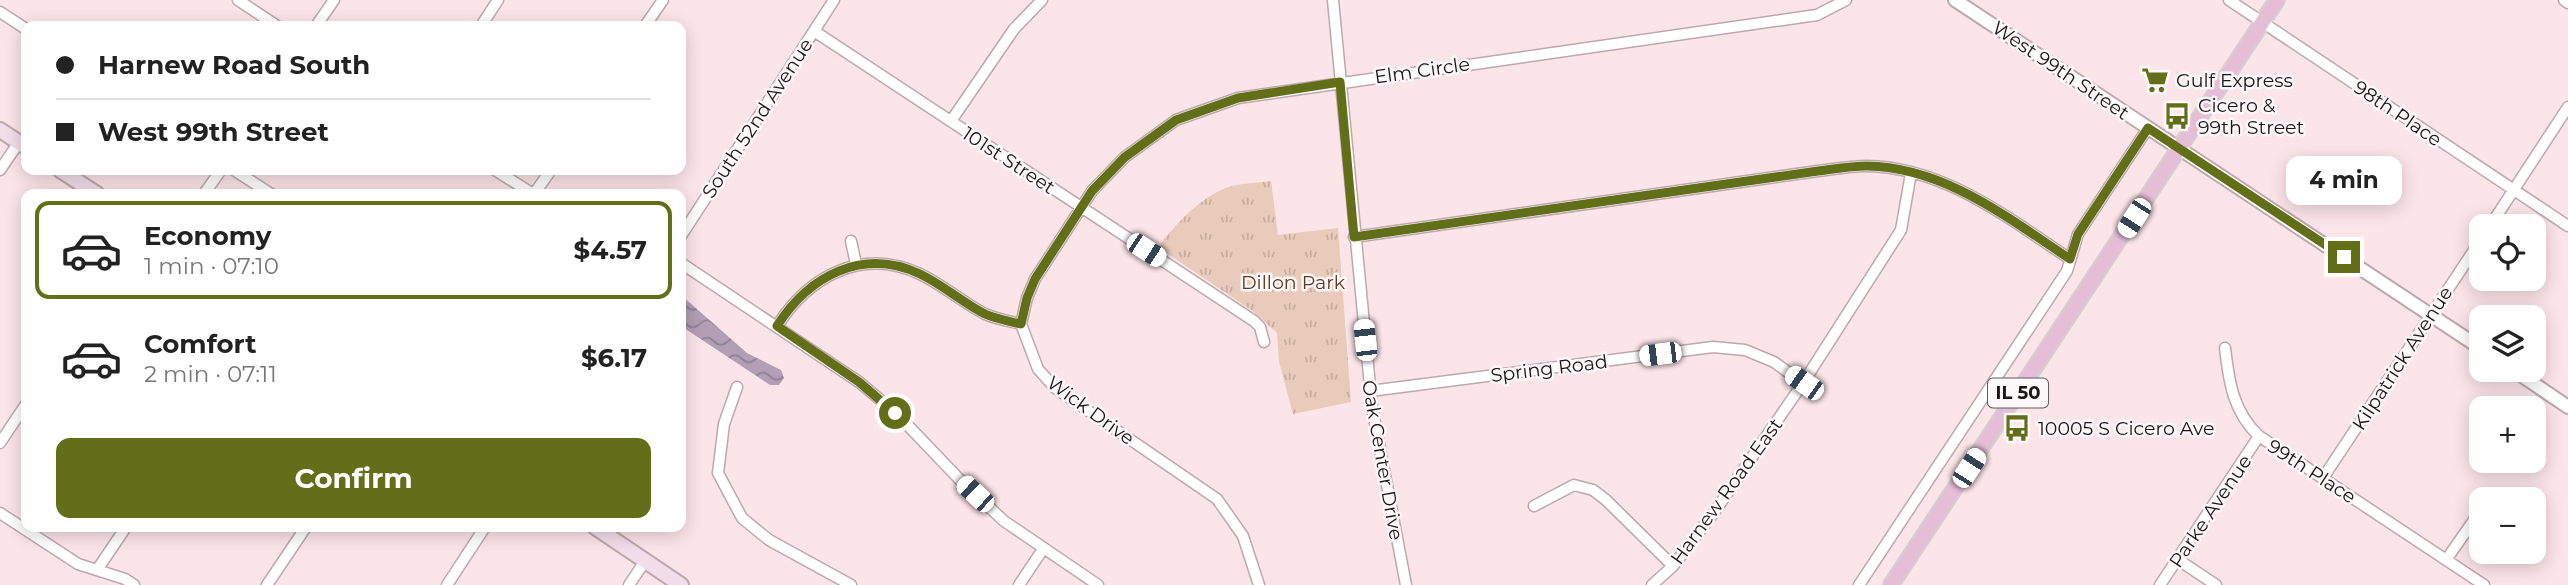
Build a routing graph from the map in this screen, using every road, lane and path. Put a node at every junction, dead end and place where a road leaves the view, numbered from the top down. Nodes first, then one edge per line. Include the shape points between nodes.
1 (237, 0) edge
2 (334, 0) edge
3 (498, 0) edge
4 (663, 0) edge
5 (834, 0) edge
6 (1042, 0) edge
7 (1333, 0) edge
8 (1846, 0) edge
9 (1955, 0) edge
10 (2229, 0) edge
11 (2277, 0) edge
12 (0, 12) edge
13 (269, 21) edge
14 (319, 21) edge
15 (484, 21) edge
16 (649, 21) edge
17 (2263, 22) junction
18 (21, 26) edge
19 (814, 31) junction
20 (1340, 82) junction
21 (2568, 107) edge
22 (951, 121) junction
23 (2148, 128) junction
24 (0, 130) edge
25 (21, 143) edge
26 (21, 145) edge
27 (2179, 149) junction
28 (0, 170) edge
29 (1911, 173) junction
30 (68, 175) edge
31 (242, 175) edge
32 (503, 175) edge
33 (89, 189) edge
34 (263, 189) edge
35 (525, 189) edge
36 (2513, 190) junction
37 (1081, 208) junction
38 (2498, 214) edge
39 (2568, 226) edge
40 (686, 228) edge
41 (1354, 237) junction
42 (851, 241) dead end
43 (2469, 258) edge
44 (2070, 259) junction
45 (856, 264) junction
46 (686, 266) edge
47 (2431, 315) junction
48 (1021, 324) junction
49 (777, 326) junction
50 (2469, 340) edge
51 (1264, 342) dead end
52 (2225, 348) dead end
53 (2531, 382) edge
54 (1804, 383) junction
55 (737, 387) dead end
56 (1370, 391) junction
57 (2568, 407) edge
58 (21, 412) edge
59 (2259, 436) junction
60 (0, 443) edge
61 (2323, 478) junction
62 (1534, 506) dead end
63 (0, 513) edge
64 (21, 527) edge
65 (2469, 527) edge
66 (29, 532) edge
67 (123, 532) edge
68 (303, 532) edge
69 (482, 532) edge
70 (602, 532) edge
71 (1043, 549) junction
72 (2177, 559) junction
73 (2446, 560) junction
74 (645, 561) junction
75 (1673, 566) junction
76 (97, 570) junction
77 (134, 585) edge
78 (267, 585) edge
79 (446, 585) edge
80 (629, 585) edge
81 (681, 585) edge
82 (851, 585) edge
83 (1019, 585) edge
84 (1098, 585) edge
85 (1259, 585) edge
86 (1406, 585) edge
87 (1652, 585) edge
88 (1859, 585) edge
89 (1891, 585) edge
90 (2160, 585) edge
91 (2216, 585) edge
92 (2484, 585) edge

1 - 13 street
2 - 14 street
3 - 15 street
4 - 16 street
5 - 19 street, South 52nd Avenue
6 - 22 street via 1014,29
7 - 20 street, Oak Center Drive
8 - 20 street, Elm Circle via 1817,15
9 - 23 street, West 99th Street
10 - 17 street, 98th Place
11 - 17 main road, IL 50
12 - 18 street
17 - 27 main road, IL 50
17 - 36 street, 98th Place
19 - 22 street, 101st Street
19 - 40 street, South 52nd Avenue
20 - 37 street, Elm Circle via 1238,98 1176,120 1125,157
20 - 41 street, Oak Center Drive
21 - 36 street
22 - 37 street, 101st Street
23 - 27 street, West 99th Street
23 - 44 street via 2078,234
24 - 25 main road
26 - 28 street
27 - 47 street, West 99th Street
27 - 89 main road, IL 50
29 - 41 street via 1866,166 1818,171
29 - 44 street via 1956,188
29 - 54 street, Harnew Road East via 1900,230
30 - 33 main road
31 - 34 street
32 - 35 street
36 - 38 street
36 - 39 street, 98th Place
37 - 48 street, Elm Circle via 1035,279
37 - 51 street, 101st Street via 1254,321
41 - 56 street, Oak Center Drive
42 - 45 street
43 - 47 street, Kilpatrick Avenue
44 - 88 street via 2067,271
45 - 48 street via 909,270 988,315
45 - 49 street via 816,282
46 - 49 street
47 - 50 street, West 99th Street
47 - 61 street, Kilpatrick Avenue
48 - 85 street, Wick Drive via 1038,369 1055,388 1217,499 1243,536
49 - 71 street via 859,382 1004,521
52 - 59 street, 99th Place via 2230,389 2240,413
53 - 57 street
54 - 56 street, Spring Road via 1774,362 1745,350 1713,347
54 - 75 street, Harnew Road East
55 - 82 street via 724,424 718,473 742,518 769,540
56 - 86 street, Oak Center Drive
58 - 60 street
59 - 61 street, 99th Place
59 - 72 street, Parke Avenue
61 - 73 street, 99th Place
62 - 75 street via 1574,485 1593,490
63 - 64 street
65 - 73 street
66 - 76 street via 78,564
67 - 76 street
68 - 78 street
69 - 79 street
70 - 74 main road
71 - 83 street
71 - 84 street
72 - 90 street, Parke Avenue
72 - 91 street
73 - 92 street, 99th Place
74 - 80 street
74 - 81 main road
75 - 87 street, Harnew Road East
76 - 77 street

